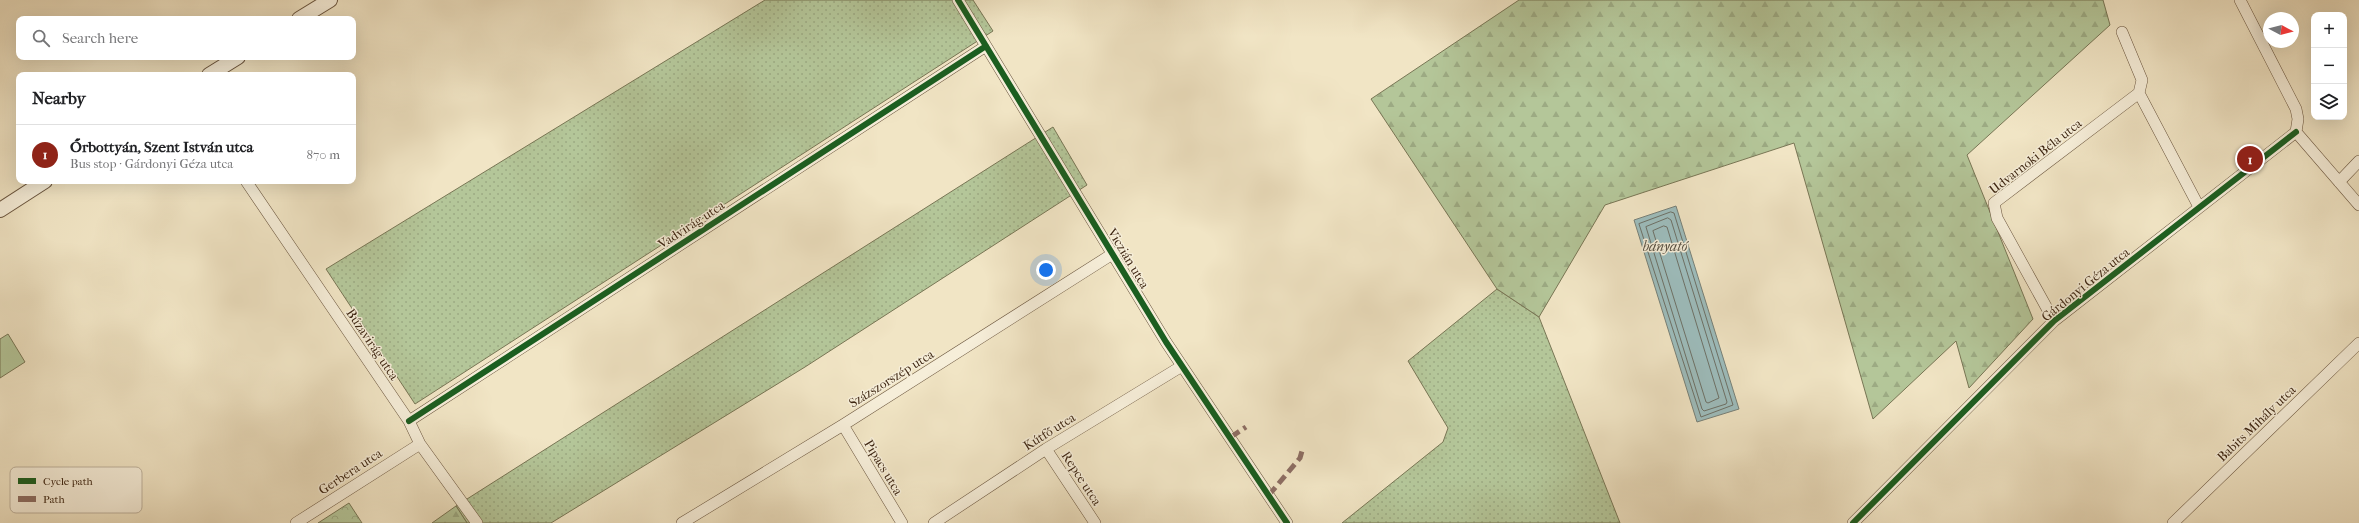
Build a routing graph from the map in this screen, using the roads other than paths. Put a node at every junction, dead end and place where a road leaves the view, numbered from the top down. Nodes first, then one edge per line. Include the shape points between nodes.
1 (330, 0) edge
2 (958, 0) edge
3 (2240, 0) edge
4 (304, 16) edge
5 (2122, 32) dead end
6 (986, 46) junction
7 (233, 60) edge
8 (214, 72) edge
9 (2139, 93) junction
10 (2296, 132) junction
11 (2359, 161) edge
12 (2339, 182) junction
13 (40, 184) edge
14 (248, 184) edge
15 (2359, 205) edge
16 (2199, 207) junction
17 (0, 210) edge
18 (1114, 253) junction
19 (2054, 321) junction
20 (2359, 343) edge
21 (1182, 366) junction
22 (409, 421) junction
23 (843, 425) junction
24 (420, 444) junction
25 (1046, 449) junction
26 (296, 523) edge
27 (477, 523) edge
28 (682, 523) edge
29 (902, 523) edge
30 (934, 523) edge
31 (1095, 523) edge
32 (1287, 523) edge
33 (1854, 523) edge
34 (2173, 523) edge

1 - 4 street
2 - 6 street, Viczián utca
3 - 10 street via 2296,109
5 - 9 street via 2142,80
6 - 18 street, Viczián utca
6 - 22 street, Vadvirág utca
7 - 8 street
9 - 16 street
9 - 19 street, Udvarnoki Béla utca via 1994,203 1997,218
10 - 12 street
10 - 16 street, Gárdonyi Géza utca
11 - 12 street
12 - 15 street
13 - 17 street
14 - 22 street, Búzavirág utca
16 - 19 street, Gárdonyi Géza utca
18 - 21 street, Viczián utca
18 - 23 street, Százszorszép utca
19 - 33 street, Gárdonyi Géza utca
20 - 34 street, Babits Mihály utca
21 - 25 street, Kútfő utca
21 - 32 street, Viczián utca
22 - 24 street, Búzavirág utca
23 - 28 street, Százszorszép utca
23 - 29 street, Pipacs utca
24 - 26 street, Gerbera utca
24 - 27 street, Búzavirág utca
25 - 30 street, Kútfő utca
25 - 31 street, Repce utca

